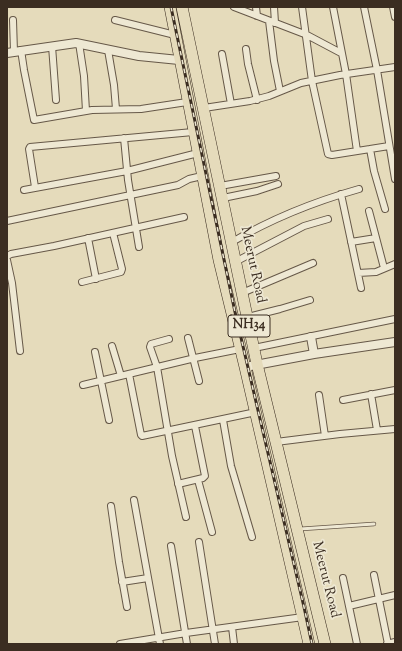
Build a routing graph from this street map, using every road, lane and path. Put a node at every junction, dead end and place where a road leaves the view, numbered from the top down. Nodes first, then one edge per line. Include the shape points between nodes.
1 (170, 7) edge
2 (182, 7) edge
3 (234, 7) edge
4 (256, 7) edge
5 (274, 7) edge
6 (302, 7) edge
7 (333, 7) edge
8 (364, 7) edge
9 (393, 7) edge
10 (257, 16) junction
11 (395, 17) edge
12 (13, 20) dead end
13 (115, 20) dead end
14 (272, 22) junction
15 (175, 35) junction
16 (306, 35) junction
17 (79, 43) junction
18 (52, 46) junction
19 (246, 49) dead end
20 (108, 50) junction
21 (14, 52) edge
22 (341, 53) junction
23 (222, 54) dead end
24 (179, 60) junction
25 (395, 67) edge
26 (377, 70) junction
27 (346, 74) junction
28 (312, 81) junction
29 (280, 91) junction
30 (56, 100) dead end
31 (257, 100) junction
32 (187, 102) junction
33 (231, 104) junction
34 (204, 108) junction
35 (116, 109) junction
36 (86, 111) junction
37 (194, 132) junction
38 (395, 134) edge
39 (388, 136) junction
40 (124, 138) junction
41 (389, 146) junction
42 (370, 149) junction
43 (357, 151) junction
44 (198, 153) junction
45 (127, 171) junction
46 (202, 176) junction
47 (276, 176) dead end
48 (395, 179) edge
49 (278, 184) dead end
50 (220, 186) junction
51 (36, 187) junction
52 (359, 189) dead end
53 (24, 190) dead end
54 (341, 194) junction
55 (130, 195) junction
56 (222, 198) junction
57 (385, 209) dead end
58 (369, 211) dead end
59 (184, 217) dead end
60 (328, 218) dead end
61 (7, 221) edge
62 (136, 227) junction
63 (113, 233) junction
64 (88, 238) junction
65 (376, 238) junction
66 (232, 242) junction
67 (351, 242) junction
68 (139, 247) dead end
69 (7, 256) edge
70 (7, 260) edge
71 (235, 262) junction
72 (313, 263) dead end
73 (395, 264) edge
74 (384, 268) junction
75 (358, 273) junction
76 (96, 279) junction
77 (82, 282) dead end
78 (9, 283) edge
79 (361, 288) dead end
80 (242, 293) junction
81 (310, 300) dead end
82 (248, 317) junction
83 (395, 319) edge
84 (311, 337) junction
85 (188, 338) dead end
86 (169, 339) dead end
87 (395, 342) edge
88 (112, 346) dead end
89 (254, 348) junction
90 (240, 349) junction
91 (20, 351) dead end
92 (95, 352) dead end
93 (314, 354) junction
94 (193, 358) junction
95 (258, 364) junction
96 (156, 367) junction
97 (245, 367) junction
98 (129, 374) junction
99 (121, 376) junction
100 (102, 381) junction
101 (199, 381) dead end
102 (84, 385) dead end
103 (395, 390) edge
104 (371, 394) junction
105 (320, 395) dead end
106 (343, 400) dead end
107 (256, 412) junction
108 (109, 420) dead end
109 (223, 420) junction
110 (195, 426) junction
111 (395, 429) edge
112 (377, 430) junction
113 (168, 431) junction
114 (325, 436) junction
115 (276, 442) junction
116 (198, 480) junction
117 (178, 484) junction
118 (134, 500) dead end
119 (111, 506) dead end
120 (186, 517) dead end
121 (374, 524) dead end
122 (297, 530) junction
123 (212, 532) dead end
124 (252, 537) dead end
125 (199, 542) dead end
126 (171, 546) dead end
127 (374, 575) dead end
128 (148, 578) junction
129 (343, 578) dead end
130 (122, 582) junction
131 (395, 595) edge
132 (379, 598) junction
133 (349, 606) junction
134 (127, 607) dead end
135 (303, 617) junction
136 (232, 627) junction
137 (214, 629) junction
138 (186, 633) junction
139 (159, 637) junction
140 (395, 642) edge
141 (129, 643) edge
142 (120, 644) edge
143 (160, 644) edge
144 (187, 644) edge
145 (215, 644) edge
146 (234, 644) edge
147 (309, 644) edge
148 (325, 644) edge
149 (357, 644) edge
150 (388, 644) edge

1 - 15 highway, Meerut Road / NH34
2 - 34 highway, Meerut Road / NH34
3 - 10 street
4 - 10 street
5 - 14 street
6 - 16 street
7 - 22 street
8 - 26 street
9 - 11 street
10 - 14 street
12 - 21 street
13 - 15 street
14 - 16 street
14 - 29 street via 274,61
15 - 24 highway, Meerut Road / NH34
16 - 22 street
16 - 28 street
17 - 18 street
17 - 20 street
17 - 36 street
18 - 21 street
18 - 30 street
19 - 31 street
20 - 24 street
20 - 35 street
21 - 36 street via 24,70 34,119
22 - 27 street
23 - 33 street
24 - 32 highway, Meerut Road / NH34
25 - 26 street
26 - 27 street
26 - 39 street
27 - 28 street
27 - 43 street
28 - 29 street
28 - 43 street via 328,154
29 - 31 street
31 - 33 street
32 - 35 street
32 - 37 highway, Meerut Road / NH34
33 - 34 street
34 - 50 highway, Meerut Road / NH34
35 - 36 street
37 - 40 street
37 - 44 highway, Meerut Road / NH34
38 - 39 street
39 - 41 street
40 - 45 street
40 - 51 street via 30,147
41 - 42 street
41 - 48 street
42 - 43 street
42 - 57 street
44 - 45 street
44 - 46 highway, Meerut Road / NH34
45 - 51 street
45 - 55 street
46 - 55 street via 178,185
46 - 90 highway, Meerut Road / NH34
47 - 50 street
49 - 56 street
50 - 56 highway, Meerut Road / NH34
51 - 53 street
52 - 54 street
54 - 66 street via 294,210
54 - 67 street
55 - 61 street
55 - 62 street
56 - 66 highway, Meerut Road / NH34
58 - 65 street
59 - 62 street
60 - 71 street via 299,229
62 - 63 street
62 - 68 street
63 - 64 street
63 - 76 street via 121,271
64 - 69 street
64 - 76 street
65 - 67 street
65 - 74 street
66 - 71 highway, Meerut Road / NH34
67 - 75 street
70 - 78 street
71 - 80 highway, Meerut Road / NH34
72 - 80 street
73 - 74 street
74 - 75 street via 376,272
75 - 79 street
76 - 77 street
78 - 91 street
80 - 82 highway, Meerut Road / NH34
81 - 82 street
82 - 89 highway, Meerut Road / NH34
83 - 84 street
84 - 89 street
84 - 93 street
85 - 94 street
86 - 96 street via 150,345
87 - 93 street
88 - 99 street
89 - 95 highway, Meerut Road / NH34
90 - 94 street
90 - 97 highway, Meerut Road / NH34
92 - 100 street
93 - 95 street
94 - 96 street
94 - 101 street
95 - 97 street
95 - 115 highway, Meerut Road / NH34
96 - 98 street
96 - 113 street
97 - 107 highway, Meerut Road / NH34
98 - 99 street
98 - 113 street via 141,435
99 - 100 street
100 - 102 street
100 - 108 street
103 - 104 street
104 - 106 street
104 - 112 street
105 - 114 street
107 - 109 street
107 - 135 highway, Meerut Road / NH34
109 - 110 street
109 - 124 street via 231,466
110 - 113 street
110 - 116 street via 205,476
111 - 112 street
112 - 114 street
113 - 117 street
114 - 115 street
115 - 122 highway, Meerut Road / NH34
116 - 117 street
116 - 123 street
117 - 120 street
118 - 128 street
119 - 130 street
121 - 122 lane
122 - 148 highway, Meerut Road / NH34
125 - 137 street
126 - 138 street
127 - 132 street
128 - 130 street
128 - 139 street
129 - 133 street
130 - 134 street
131 - 132 street
132 - 133 street
132 - 150 street
133 - 149 street
135 - 136 street
135 - 147 highway, Meerut Road / NH34
136 - 137 street
136 - 146 street
137 - 138 street
137 - 145 street
138 - 139 street
138 - 144 street
139 - 141 street
139 - 143 street
140 - 150 street
141 - 142 street

